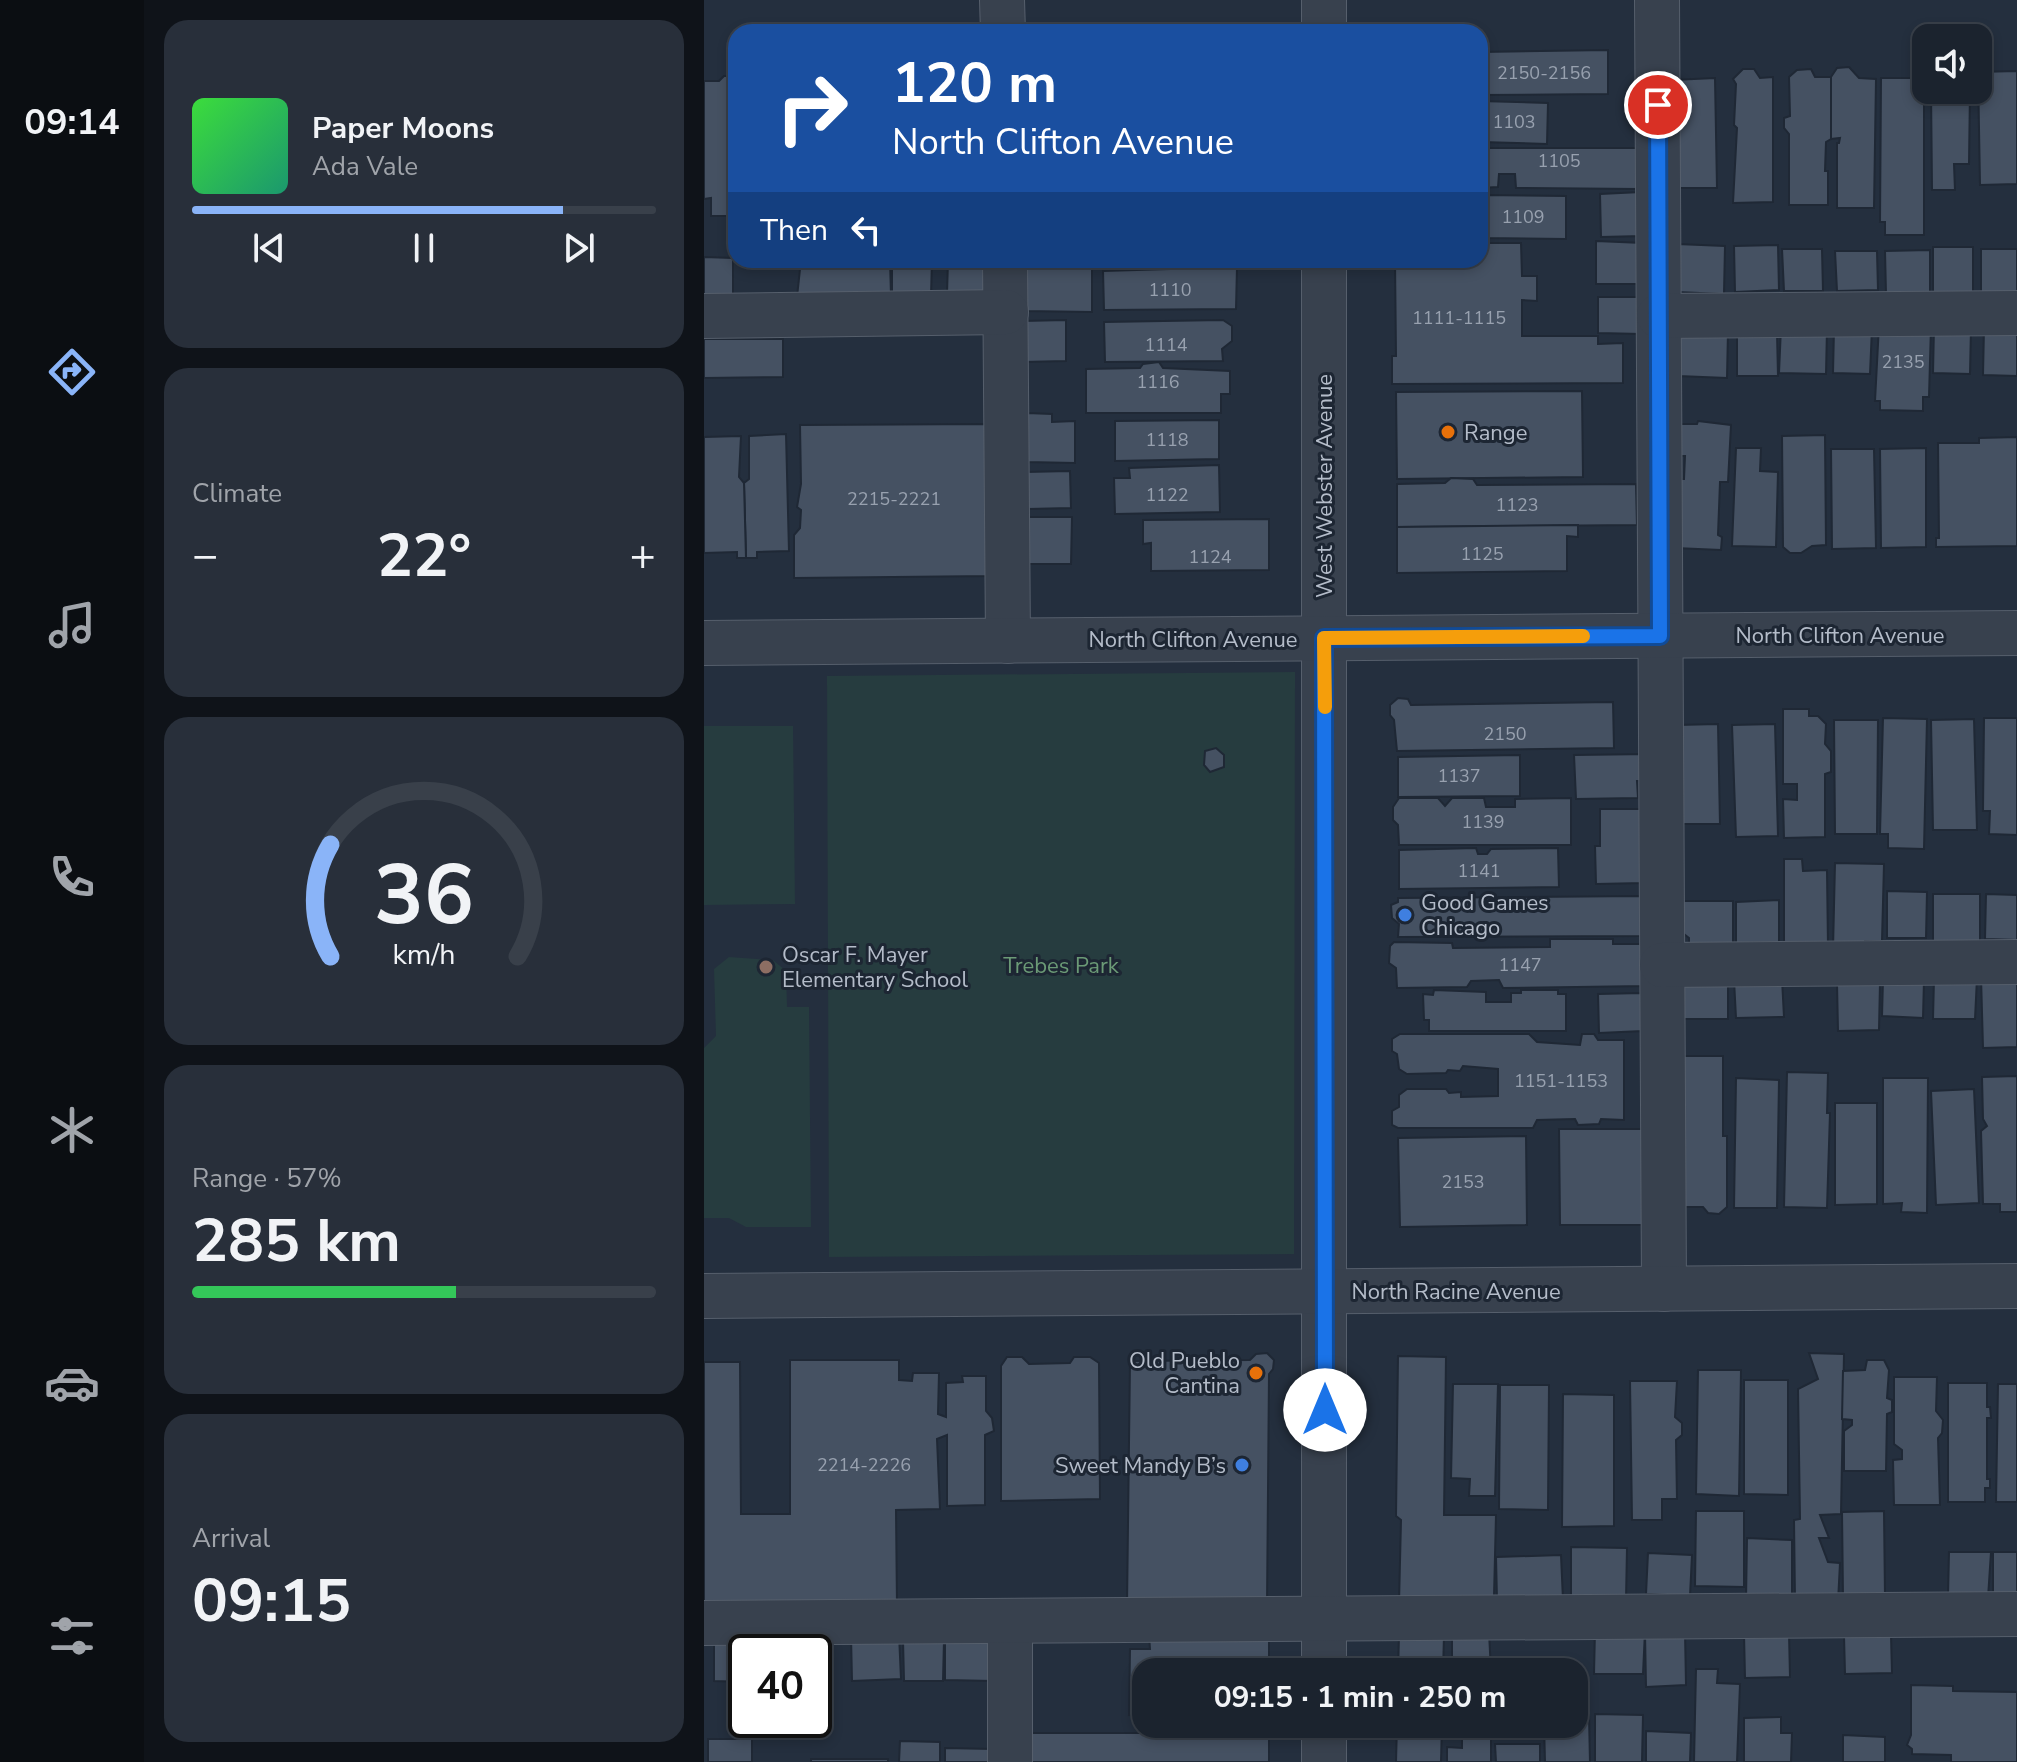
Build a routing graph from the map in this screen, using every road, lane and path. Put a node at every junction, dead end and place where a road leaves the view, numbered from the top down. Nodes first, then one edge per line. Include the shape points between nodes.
1 (1002, 0) edge
2 (1324, 0) edge
3 (1657, 0) edge
4 (1003, 24) edge
5 (1324, 24) edge
6 (1005, 268) edge
7 (1324, 268) edge
8 (1006, 312) junction
9 (2017, 313) edge
10 (704, 316) edge
11 (1659, 316) junction
12 (2017, 633) edge
13 (1660, 636) junction
14 (1324, 638) junction
15 (1008, 641) junction
16 (704, 643) edge
17 (2017, 962) edge
18 (1662, 965) junction
19 (2017, 1286) edge
20 (1664, 1289) junction
21 (1326, 1292) junction
22 (704, 1296) edge
23 (2017, 1614) edge
24 (1325, 1618) junction
25 (1010, 1621) junction
26 (704, 1623) edge
27 (1324, 1658) edge
28 (1324, 1738) edge
29 (1010, 1762) edge
30 (1324, 1762) edge

1 - 4 street
2 - 5 street
3 - 11 street
6 - 8 street
7 - 14 street, West Webster Avenue
8 - 10 street
8 - 15 street
9 - 11 street
11 - 13 street
12 - 13 street, North Clifton Avenue
13 - 14 street, North Clifton Avenue
13 - 18 street
14 - 15 street, North Clifton Avenue
14 - 21 street, West Webster Avenue
15 - 16 street, North Clifton Avenue
17 - 18 street
18 - 20 street
19 - 20 street, North Racine Avenue
20 - 21 street, North Racine Avenue
21 - 22 street, North Racine Avenue
21 - 24 street, West Webster Avenue
23 - 24 street
24 - 25 street
24 - 27 street, West Webster Avenue
25 - 26 street
25 - 29 street
28 - 30 street

